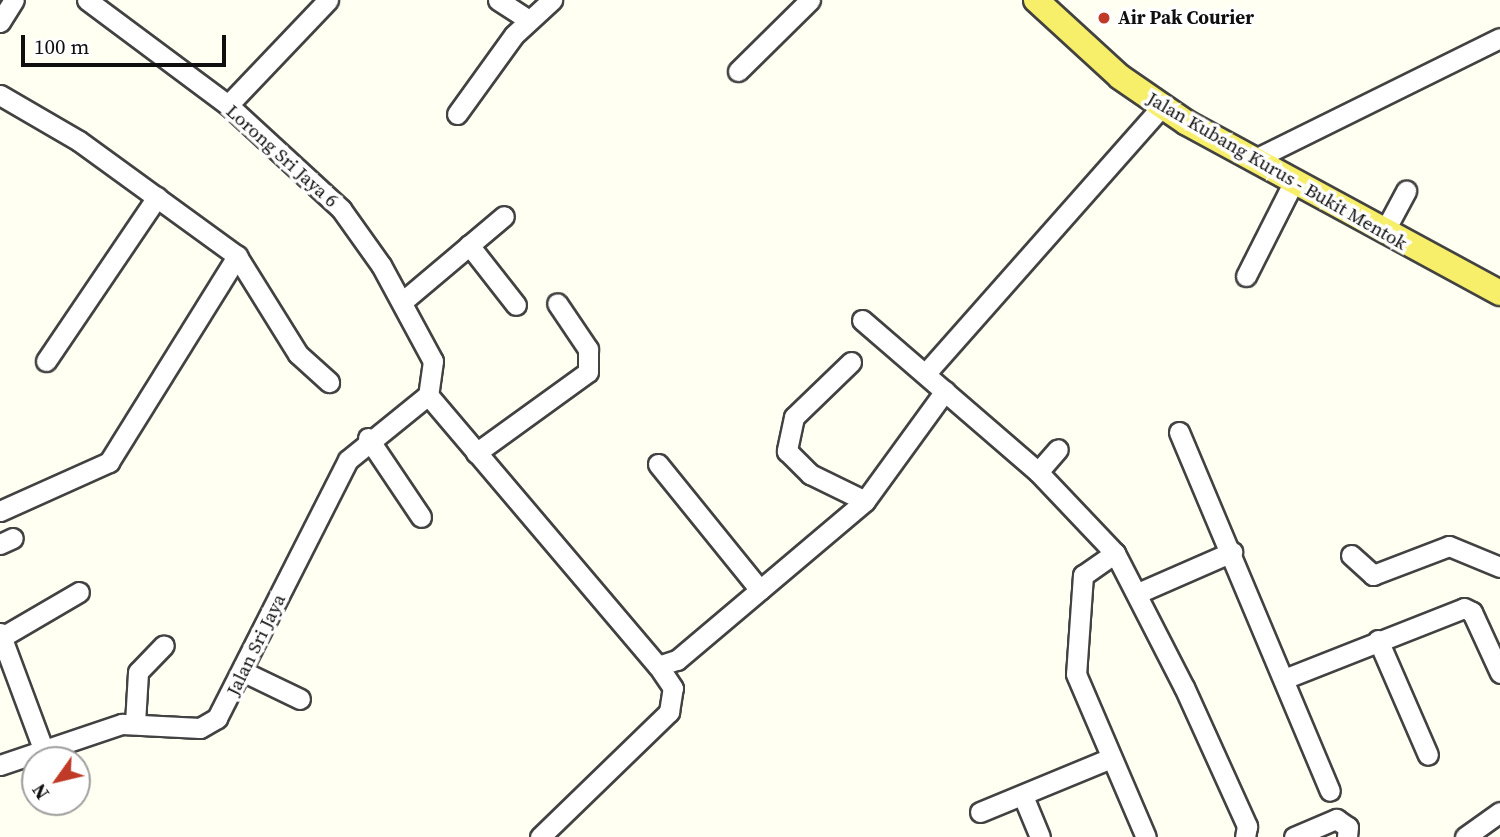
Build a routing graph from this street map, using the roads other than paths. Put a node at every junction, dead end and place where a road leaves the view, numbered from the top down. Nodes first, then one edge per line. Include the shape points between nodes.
1 (87, 0) edge
2 (498, 0) edge
3 (552, 0) edge
4 (810, 0) edge
5 (1041, 1) edge
6 (320, 3) edge
7 (529, 20) junction
8 (1500, 38) edge
9 (738, 71) dead end
10 (0, 95) edge
11 (228, 105) junction
12 (457, 114) dead end
13 (1172, 114) junction
14 (1253, 160) junction
15 (1293, 183) junction
16 (1406, 191) dead end
17 (157, 197) junction
18 (503, 216) dead end
19 (1384, 232) junction
20 (469, 245) junction
21 (237, 256) junction
22 (1246, 276) dead end
23 (1500, 292) edge
24 (402, 302) junction
25 (557, 303) dead end
26 (516, 305) dead end
27 (862, 320) dead end
28 (46, 361) dead end
29 (851, 362) dead end
30 (926, 373) junction
31 (329, 382) dead end
32 (945, 391) junction
33 (428, 395) junction
34 (1179, 432) dead end
35 (368, 438) junction
36 (1058, 449) dead end
37 (476, 453) junction
38 (658, 464) dead end
39 (1038, 472) junction
40 (864, 501) junction
41 (0, 511) edge
42 (421, 517) dead end
43 (1115, 552) junction
44 (1232, 552) junction
45 (1351, 555) dead end
46 (1500, 567) edge
47 (760, 590) junction
48 (79, 592) dead end
49 (1138, 593) junction
50 (1, 635) edge
51 (1378, 640) junction
52 (164, 645) dead end
53 (244, 672) junction
54 (1500, 673) edge
55 (665, 676) junction
56 (1284, 678) junction
57 (300, 699) dead end
58 (135, 723) junction
59 (42, 746) edge
60 (60, 746) edge
61 (1428, 755) dead end
62 (21, 758) edge
63 (1111, 758) junction
64 (0, 765) edge
65 (1330, 791) dead end
66 (1023, 796) junction
67 (980, 812) dead end
68 (1500, 813) edge
69 (1246, 831) edge
70 (540, 837) edge
71 (1040, 837) edge
72 (1146, 837) edge
73 (1294, 837) edge
74 (1347, 837) edge
75 (1465, 837) edge

1 - 11 street, Lorong Sri Jaya 6
2 - 7 street
3 - 7 street
4 - 9 street
5 - 13 main road, Jalan Kubang Kurus - Bukit Mentok
6 - 11 street
7 - 12 street
8 - 14 street
10 - 17 street
11 - 24 street, Lorong Sri Jaya 6 via 341,209
13 - 14 main road, Jalan Kubang Kurus - Bukit Mentok
13 - 30 street
14 - 15 main road, Jalan Kubang Kurus - Bukit Mentok
15 - 19 main road, Jalan Kubang Kurus - Bukit Mentok
15 - 22 street
16 - 19 street
17 - 21 street
17 - 28 street
18 - 20 street
19 - 23 main road, Jalan Kubang Kurus - Bukit Mentok
20 - 24 street
20 - 26 street
21 - 31 street via 298,354
21 - 41 street via 109,462
24 - 33 street, Lorong Sri Jaya 6 via 433,361
25 - 37 street via 587,349 588,372
27 - 30 street
29 - 40 street via 794,417 787,451 810,474
30 - 32 street
32 - 39 street
32 - 40 street
33 - 35 street, Jalan Sri Jaya
33 - 37 street
34 - 44 street
35 - 42 street
35 - 53 street, Jalan Sri Jaya via 340,472
36 - 39 street
37 - 55 street
38 - 47 street
39 - 43 street
40 - 47 street
43 - 49 street
43 - 63 street via 1083,575 1076,674
44 - 49 street
44 - 56 street
45 - 46 street via 1373,575 1449,546
47 - 55 street via 677,660
48 - 50 street
49 - 69 street
50 - 59 street
51 - 54 street via 1452,609 1469,609
51 - 56 street
51 - 61 street
52 - 58 street via 138,672
53 - 57 street
53 - 58 street, Jalan Sri Jaya via 209,725
55 - 70 street via 676,702
56 - 65 street
58 - 60 street, Jalan Sri Jaya
62 - 64 street, Jalan Sri Jaya
63 - 66 street
63 - 72 street
66 - 67 street
66 - 71 street
68 - 75 street
73 - 74 street via 1336,819 1348,827

